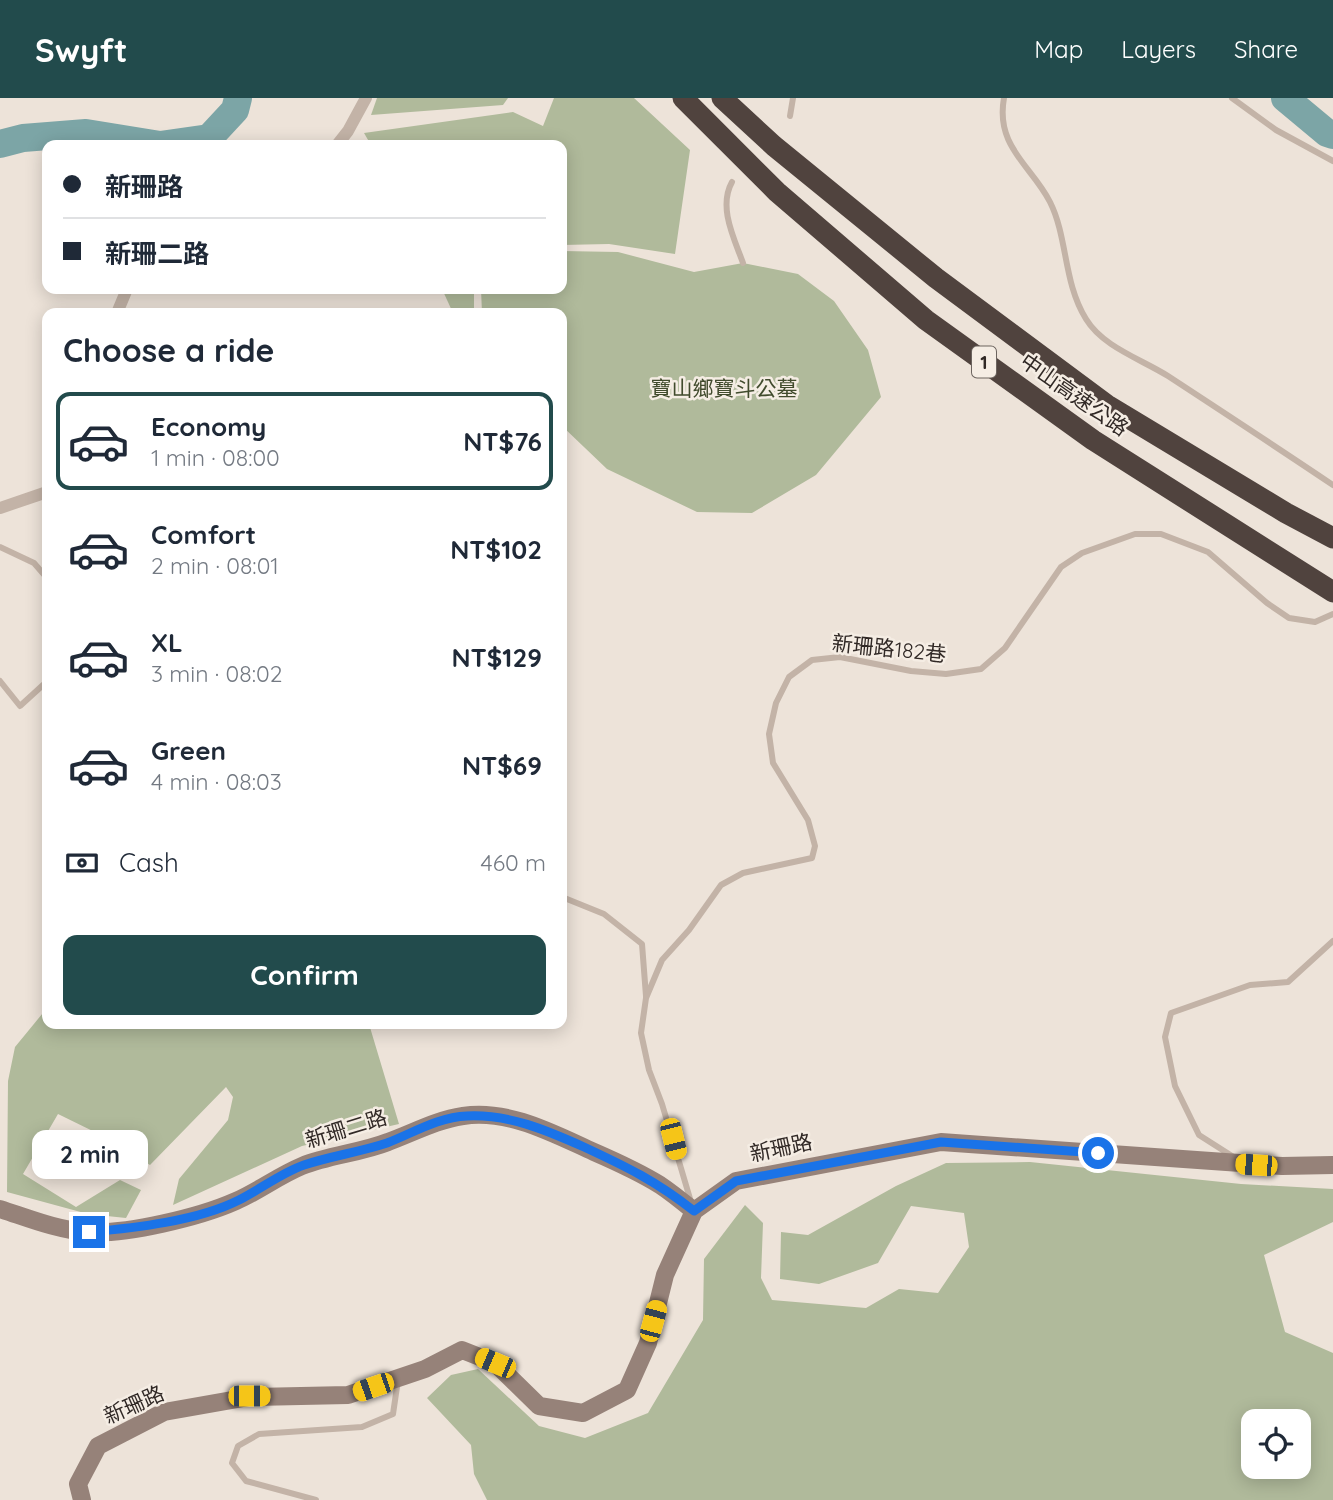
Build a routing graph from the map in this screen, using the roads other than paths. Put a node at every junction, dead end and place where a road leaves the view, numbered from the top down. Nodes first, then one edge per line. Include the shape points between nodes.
1 (366, 98) edge
2 (682, 98) edge
3 (722, 98) edge
4 (793, 98) edge
5 (1004, 98) edge
6 (1232, 98) edge
7 (790, 116) dead end
8 (341, 140) edge
9 (1333, 160) edge
10 (732, 182) dead end
11 (743, 263) dead end
12 (1333, 485) edge
13 (42, 494) edge
14 (0, 508) edge
15 (1333, 538) edge
16 (0, 547) edge
17 (42, 572) edge
18 (1326, 588) edge
19 (1333, 614) edge
20 (0, 681) edge
21 (42, 686) edge
22 (567, 899) edge
23 (1333, 941) edge
24 (646, 998) junction
25 (1333, 1165) edge
26 (1307, 1166) junction
27 (0, 1209) edge
28 (694, 1211) junction
29 (398, 1378) junction
30 (82, 1500) edge
31 (316, 1500) edge

1 - 8 street
2 - 18 highway, 中山高速公路 / 1 via 777,192 926,320 1093,440
3 - 15 highway, 中山高速公路 / 1 via 936,278 1107,405
4 - 7 lane
5 - 12 lane via 1006,132 1013,153 1049,200 1072,289 1086,320 1120,349
6 - 9 lane via 1276,130
10 - 11 lane via 725,194 729,224
13 - 14 street
16 - 17 lane via 34,563
19 - 24 lane, 新珊路182巷 via 1315,622 1289,618 1208,552 1161,534 1135,534 1082,553 1061,567 1005,648 981,669 946,674 840,657 812,660 789,677 776,703 769,734 773,763 808,820 815,846 812,858 743,873 721,885 662,960
20 - 21 lane via 20,706
22 - 24 lane, 新珊路182巷 via 604,914 642,944
23 - 26 lane via 1288,982 1250,985 1171,1013 1165,1037 1175,1086 1199,1135 1231,1156
24 - 28 lane, 新珊路182巷 via 641,1033 646,1058
25 - 26 street, 新珊路
26 - 28 street, 新珊路 via 941,1142 736,1181
27 - 28 street, 新珊二路 via 60,1228 89,1232 127,1229 208,1211 304,1165 464,1116 499,1117 534,1126 638,1172
28 - 29 street, 新珊路 via 665,1275 648,1343 627,1390 583,1413 539,1406 495,1363 462,1350
29 - 30 street, 新珊路 via 348,1395 249,1396 164,1412 98,1446 78,1484
29 - 31 lane via 393,1414 362,1427 259,1434 239,1446 232,1464 246,1481

